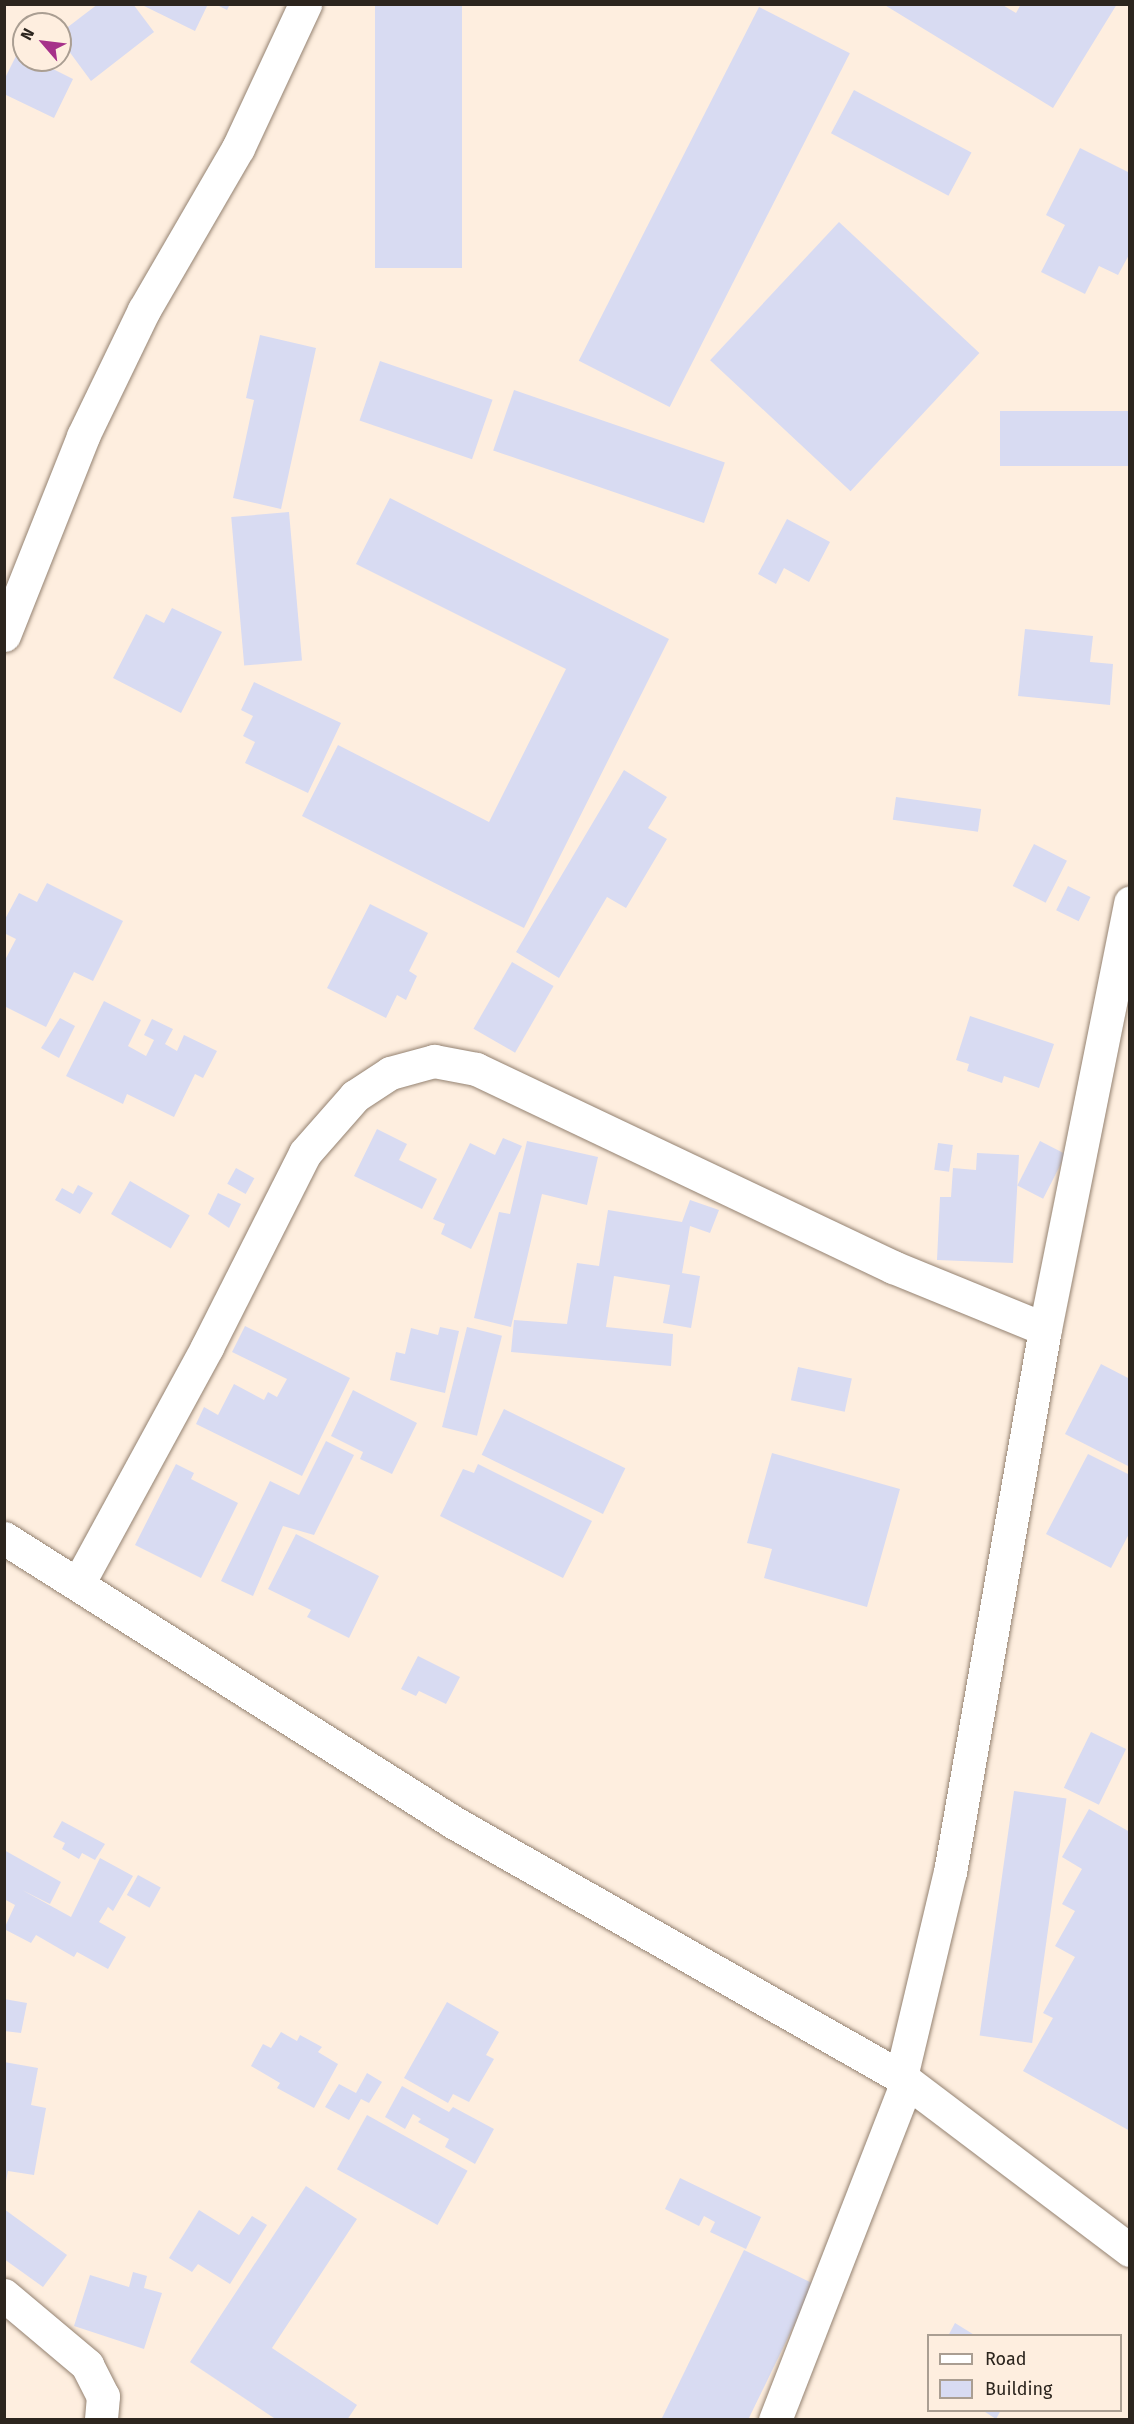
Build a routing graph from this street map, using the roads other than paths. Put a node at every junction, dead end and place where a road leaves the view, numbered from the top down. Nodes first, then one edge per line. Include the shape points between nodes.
1 (305, 4) edge
2 (4, 635) edge
3 (1130, 902) edge
4 (1045, 1329) junction
5 (4, 1538) edge
6 (78, 1584) junction
7 (904, 2079) junction
8 (1130, 2250) edge
9 (4, 2295) edge
10 (102, 2420) edge
11 (775, 2420) edge

1 - 2 street via 238,148 144,310 83,436
3 - 4 street
4 - 6 street via 893,1267 476,1069 434,1061 390,1073 355,1095 305,1153 207,1347
4 - 7 street via 950,1872
5 - 6 street
6 - 7 street via 453,1822
7 - 8 street
7 - 11 street
9 - 10 street via 87,2365 103,2396

